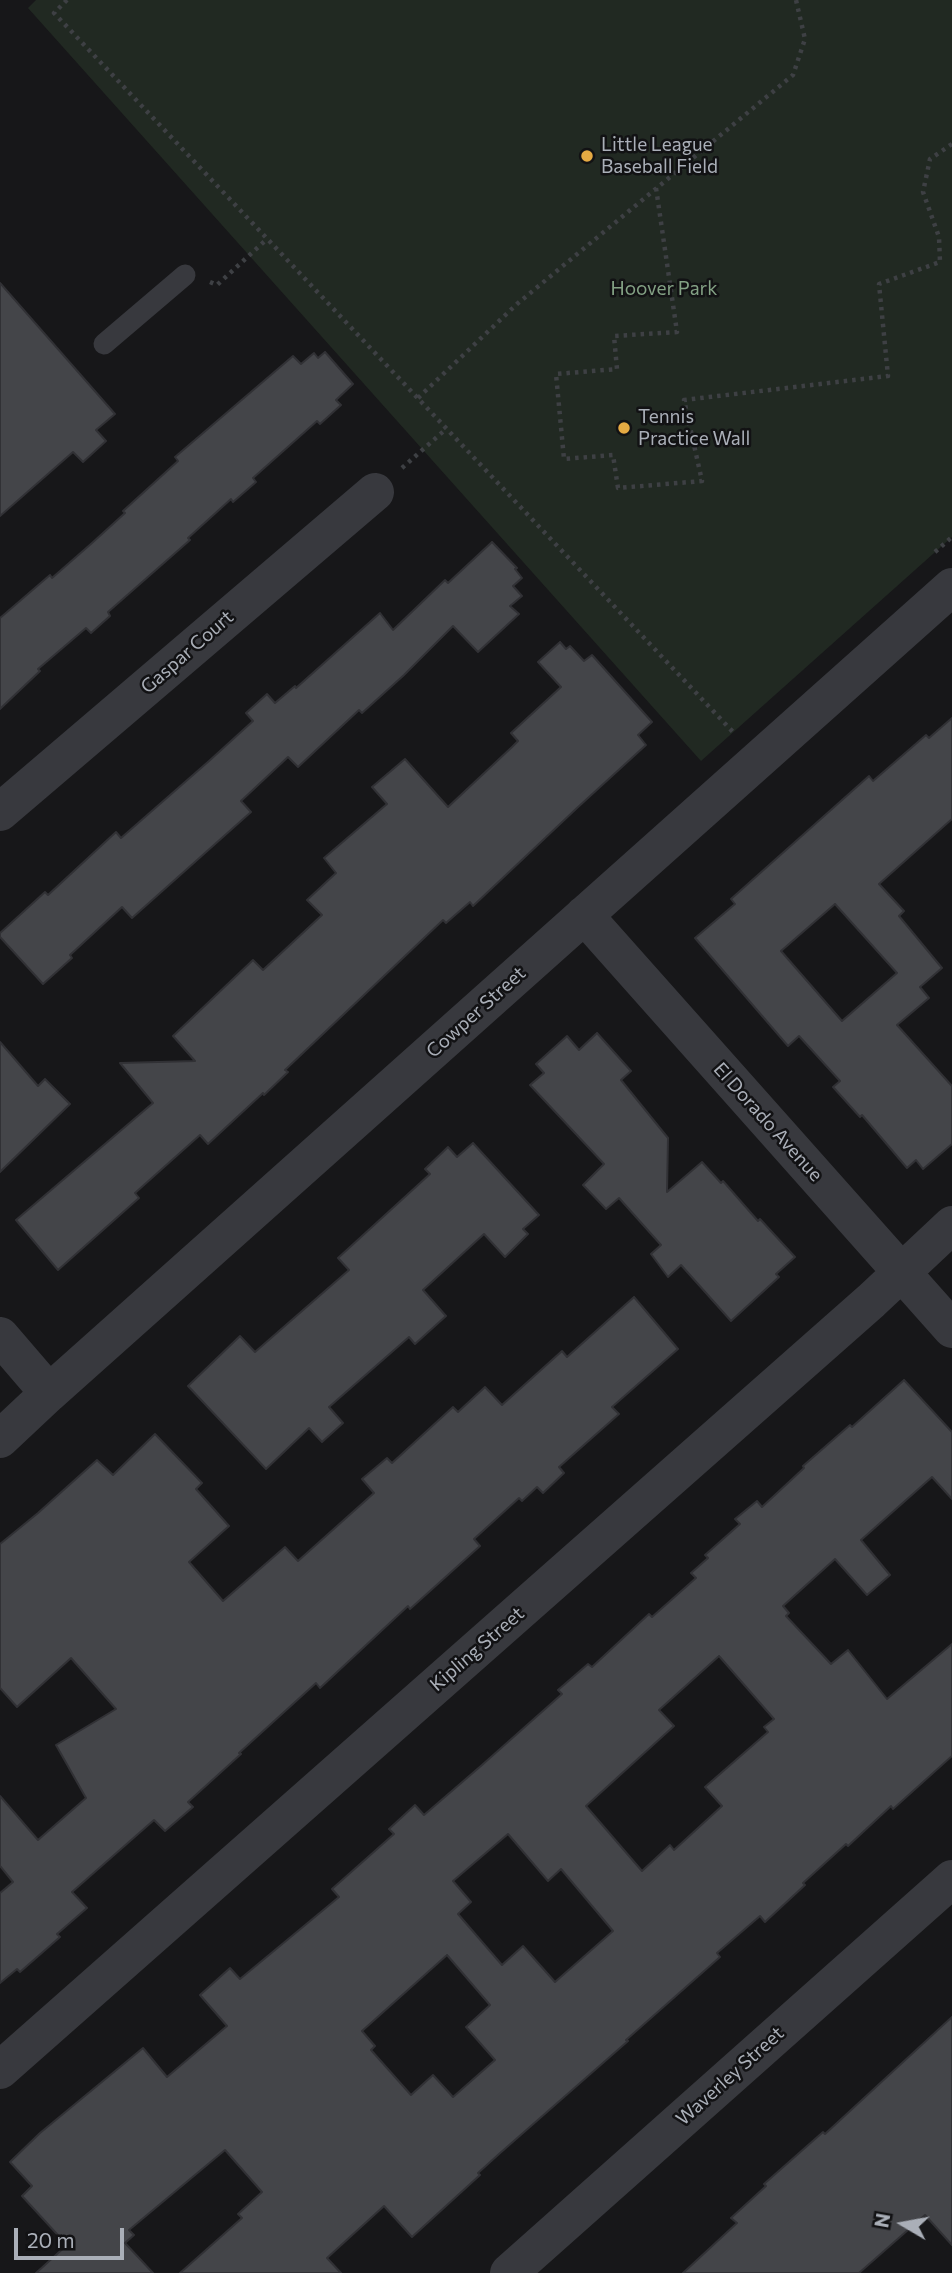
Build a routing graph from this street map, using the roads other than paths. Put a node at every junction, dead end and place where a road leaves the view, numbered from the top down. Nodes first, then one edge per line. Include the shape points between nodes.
1 (185, 275) road end
2 (104, 344) dead end
3 (374, 492) road end
4 (952, 587) edge
5 (0, 812) edge
6 (584, 915) junction
7 (952, 1225) edge
8 (901, 1271) junction
9 (952, 1329) edge
10 (0, 1336) edge
11 (49, 1393) junction
12 (0, 1439) edge
13 (952, 1879) edge
14 (0, 2070) edge
15 (509, 2273) edge

1 - 2 lane
3 - 5 street, Gaspar Court
4 - 6 street, Cowper Street
6 - 8 street, El Dorado Avenue
6 - 11 street, Cowper Street
7 - 8 street, Kipling Street
8 - 9 street, El Dorado Avenue
8 - 14 street, Kipling Street
10 - 11 street
11 - 12 street, Cowper Street
13 - 15 street, Waverley Street

